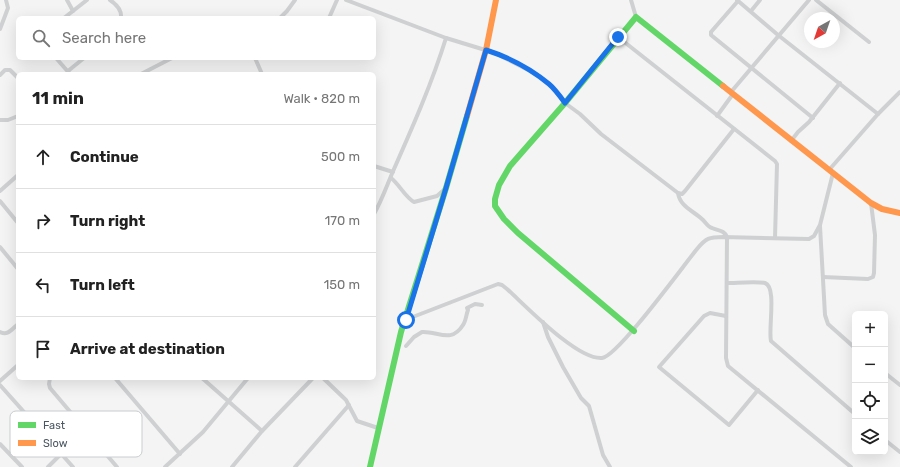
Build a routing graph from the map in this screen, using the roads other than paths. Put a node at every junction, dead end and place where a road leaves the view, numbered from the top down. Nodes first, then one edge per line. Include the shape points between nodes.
1 (6, 0) edge
2 (67, 0) edge
3 (86, 0) edge
4 (110, 0) edge
5 (295, 0) edge
6 (337, 0) edge
7 (346, 0) edge
8 (496, 0) edge
9 (631, 0) edge
10 (737, 0) edge
11 (760, 0) edge
12 (809, 0) edge
13 (816, 0) edge
14 (73, 11) junction
15 (751, 11) junction
16 (67, 16) edge
17 (122, 16) edge
18 (282, 16) edge
19 (331, 16) edge
20 (636, 17) junction
21 (0, 29) edge
22 (778, 35) junction
23 (618, 37) junction
24 (446, 38) junction
25 (869, 42) dead end
26 (486, 50) junction
27 (58, 60) edge
28 (82, 60) edge
29 (168, 60) edge
30 (256, 60) edge
31 (751, 68) junction
32 (68, 72) edge
33 (70, 72) edge
34 (145, 72) edge
35 (261, 72) edge
36 (0, 75) edge
37 (16, 76) edge
38 (840, 83) junction
39 (900, 92) edge
40 (732, 93) junction
41 (565, 103) junction
42 (878, 114) junction
43 (717, 116) junction
44 (16, 117) edge
45 (812, 118) junction
46 (0, 120) edge
47 (734, 129) junction
48 (791, 140) junction
49 (376, 167) edge
50 (393, 172) junction
51 (831, 172) junction
52 (16, 177) edge
53 (391, 178) junction
54 (446, 188) junction
55 (0, 191) edge
56 (678, 193) junction
57 (0, 201) edge
58 (871, 203) junction
59 (376, 210) edge
60 (900, 213) edge
61 (16, 220) edge
62 (820, 225) junction
63 (727, 237) junction
64 (775, 238) junction
65 (0, 248) edge
66 (16, 267) edge
67 (823, 277) junction
68 (727, 283) junction
69 (482, 305) dead end
70 (726, 316) junction
71 (406, 320) junction
72 (542, 321) junction
73 (16, 326) edge
74 (634, 331) junction
75 (0, 332) edge
76 (406, 346) dead end
77 (854, 347) edge
78 (16, 367) edge
79 (888, 376) edge
80 (50, 380) edge
81 (118, 380) edge
82 (204, 380) edge
83 (246, 380) edge
84 (311, 380) edge
85 (325, 380) edge
86 (0, 381) edge
87 (0, 385) edge
88 (900, 386) edge
89 (758, 390) junction
90 (229, 402) junction
91 (349, 405) junction
92 (23, 411) edge
93 (70, 411) edge
94 (852, 411) edge
95 (378, 428) junction
96 (262, 431) junction
97 (888, 442) edge
98 (0, 444) edge
99 (900, 452) edge
100 (10, 454) edge
101 (180, 454) junction
102 (12, 457) edge
103 (58, 457) edge
104 (64, 457) edge
105 (109, 457) edge
106 (168, 466) edge
107 (22, 467) edge
108 (48, 467) edge
109 (73, 467) edge
110 (117, 467) edge
111 (232, 467) edge
112 (295, 467) edge
113 (370, 467) edge
114 (610, 467) edge
115 (851, 467) edge

1 - 21 street via 8,8
2 - 14 street
3 - 14 street
4 - 17 street via 119,9
5 - 18 street
6 - 19 street
7 - 24 street
8 - 26 street
9 - 20 street
10 - 15 street
10 - 31 street via 711,34
11 - 15 street
12 - 22 street
13 - 25 street
14 - 16 street
15 - 22 street
20 - 23 street
20 - 40 street
22 - 31 street
22 - 38 street
23 - 41 street
23 - 43 street
24 - 26 street
24 - 50 street via 438,64
26 - 41 street via 536,74 550,85
26 - 54 street
27 - 32 street
28 - 33 street
29 - 34 street
30 - 35 street
31 - 40 street
31 - 45 street
36 - 37 street via 5,70 10,70
38 - 42 street
38 - 45 street
39 - 42 street
40 - 43 street
40 - 48 street
41 - 56 street
41 - 74 street via 510,166 498,185 495,206 518,234
42 - 51 street
43 - 47 street
44 - 46 street
45 - 48 street
47 - 56 street via 685,191 682,194
47 - 64 street via 777,164
48 - 51 street
49 - 50 street
50 - 53 street
51 - 58 street
51 - 62 street
52 - 55 street
53 - 54 street via 414,202 437,196
53 - 59 street
54 - 71 street
56 - 63 street via 681,202 710,227 724,232
57 - 61 street
58 - 60 street via 882,209
58 - 67 street via 875,235 873,277
62 - 64 street via 814,236 809,239
62 - 67 street
63 - 64 street
63 - 68 street
63 - 74 street via 705,240
65 - 66 street
67 - 77 street via 825,315 828,324
68 - 70 street
68 - 94 street via 766,283 770,287 771,341
69 - 76 street via 475,304 467,308 463,326 457,332 444,336 422,332
70 - 89 street via 726,363
70 - 89 street via 710,313 704,316 659,367 729,425
71 - 72 street via 498,284
71 - 95 street
72 - 74 street via 584,354 602,358 608,356
72 - 114 street via 563,367 581,398 589,406 603,455
73 - 75 street via 8,333
78 - 86 street
79 - 88 street
80 - 93 street via 50,388
81 - 101 street
82 - 90 street
83 - 90 street
84 - 96 street
85 - 91 street
87 - 92 street
89 - 115 street
90 - 96 street
90 - 101 street
91 - 95 street via 358,422
91 - 112 street
95 - 113 street
96 - 111 street
97 - 99 street
98 - 100 street
101 - 106 street
102 - 107 street
103 - 108 street
104 - 109 street
105 - 110 street

